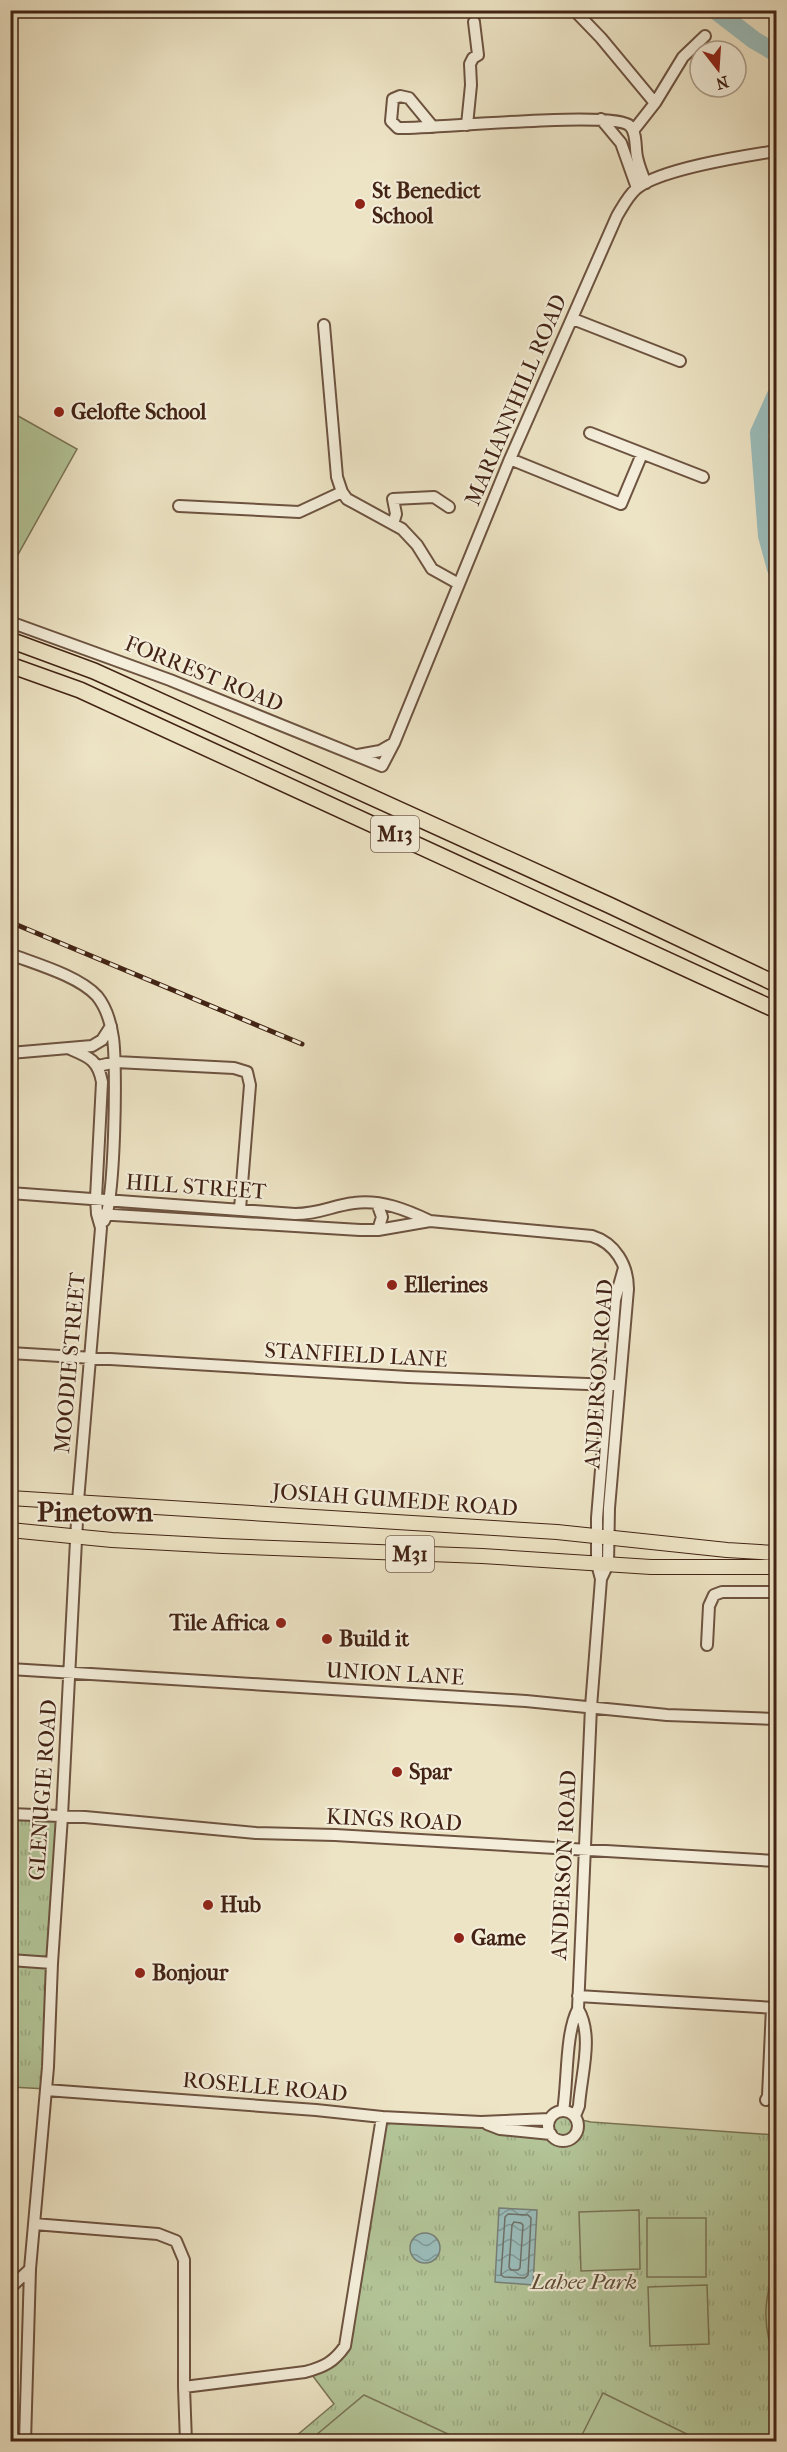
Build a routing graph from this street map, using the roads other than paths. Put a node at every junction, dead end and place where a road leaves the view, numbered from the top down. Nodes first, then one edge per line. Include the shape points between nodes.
1 (574, 10) edge
2 (474, 22) dead end
3 (705, 36) dead end
4 (655, 103) junction
5 (601, 119) junction
6 (467, 125) junction
7 (433, 127) junction
8 (633, 131) junction
9 (777, 151) edge
10 (641, 185) junction
11 (573, 319) junction
12 (324, 325) dead end
13 (680, 362) dead end
14 (590, 433) dead end
15 (642, 454) junction
16 (510, 459) junction
17 (703, 477) dead end
18 (342, 492) junction
19 (179, 506) dead end
20 (449, 507) dead end
21 (393, 524) junction
22 (459, 584) junction
23 (10, 622) edge
24 (10, 640) edge
25 (10, 664) edge
26 (394, 743) junction
27 (355, 755) junction
28 (382, 766) joint
29 (10, 954) edge
30 (777, 984) edge
31 (777, 1010) edge
32 (111, 1025) junction
33 (70, 1049) junction
34 (10, 1053) edge
35 (116, 1062) junction
36 (98, 1066) junction
37 (10, 1192) edge
38 (96, 1198) junction
39 (109, 1199) junction
40 (377, 1203) junction
41 (240, 1209) junction
42 (102, 1215) junction
43 (430, 1221) junction
44 (378, 1230) junction
45 (624, 1268) junction
46 (10, 1353) edge
47 (90, 1358) junction
48 (609, 1384) junction
49 (620, 1386) junction
50 (10, 1497) edge
51 (78, 1501) junction
52 (10, 1530) edge
53 (603, 1536) junction
54 (77, 1537) junction
55 (777, 1553) edge
56 (602, 1564) junction
57 (777, 1567) edge
58 (777, 1592) edge
59 (707, 1645) dead end
60 (10, 1669) edge
61 (70, 1672) junction
62 (591, 1707) junction
63 (777, 1719) edge
64 (10, 1814) edge
65 (62, 1816) junction
66 (584, 1849) junction
67 (777, 1861) edge
68 (10, 1960) edge
69 (52, 1963) junction
70 (578, 1996) junction
71 (774, 2007) edge
72 (578, 2009) junction
73 (46, 2090) junction
74 (766, 2100) dead end
75 (563, 2111) junction
76 (574, 2116) junction
77 (382, 2117) junction
78 (550, 2119) junction
79 (481, 2122) junction
80 (551, 2134) junction
81 (34, 2224) junction
82 (30, 2269) junction
83 (10, 2288) edge
84 (184, 2387) junction
85 (24, 2442) edge
86 (186, 2442) edge

1 - 4 street
2 - 6 street via 478,55 470,64
3 - 4 street via 683,57
4 - 8 street
5 - 6 street
5 - 8 street via 622,122
5 - 10 street via 621,142
6 - 7 street
7 - 7 street via 395,127 391,121 393,99 409,98
8 - 10 street
9 - 10 street via 714,162
10 - 11 street, MARIANNHILL ROAD via 617,216 592,286
11 - 13 street
11 - 16 street, MARIANNHILL ROAD
12 - 18 street via 337,477
14 - 15 street
15 - 16 street via 621,504
15 - 17 street
16 - 22 street, MARIANNHILL ROAD
18 - 19 street via 299,512
18 - 21 street via 356,505
20 - 21 street via 434,497 393,499
21 - 22 street via 409,535 432,569
22 - 26 street, MARIANNHILL ROAD
23 - 27 street, FORREST ROAD via 171,680
24 - 30 highway, M13 via 94,671
25 - 31 highway, M13 via 80,690
26 - 27 street via 372,753
26 - 28 street, MARIANNHILL ROAD
27 - 28 street, FORREST ROAD
29 - 32 street via 59,973 92,992
32 - 33 street via 98,1043
32 - 35 street, MOODIE STREET
33 - 34 street
33 - 36 street
35 - 36 street
35 - 39 street, MOODIE STREET
35 - 41 street via 247,1072 250,1085
36 - 38 street via 102,1088
37 - 38 street, HILL STREET
38 - 39 street, HILL STREET
38 - 42 street
39 - 41 street, HILL STREET
39 - 42 street, MOODIE STREET
40 - 41 street, HILL STREET via 354,1203 313,1214
40 - 43 street, HILL STREET
40 - 44 street via 382,1217
42 - 44 street, HILL STREET
42 - 47 street, MOODIE STREET
43 - 44 street, HILL STREET
43 - 45 street, HILL STREET via 592,1236 607,1242
45 - 48 street, ANDERSON ROAD via 615,1300
45 - 49 street, ANDERSON ROAD via 628,1289
46 - 47 street, STANFIELD LANE
47 - 48 street, STANFIELD LANE via 419,1378
47 - 51 street, MOODIE STREET
48 - 49 street, STANFIELD LANE
48 - 53 street, ANDERSON ROAD
49 - 53 street, ANDERSON ROAD
50 - 51 main road, JOSIAH GUMEDE ROAD / M31
51 - 53 main road, JOSIAH GUMEDE ROAD / M31
51 - 54 street, MOODIE STREET
52 - 54 main road, M31
53 - 55 main road, JOSIAH GUMEDE ROAD / M31
53 - 56 street, ANDERSON ROAD
54 - 56 main road, M31
54 - 61 street, GLENUGIE ROAD
56 - 57 main road, M31
56 - 62 street, ANDERSON ROAD
58 - 59 street via 714,1595 708,1606
60 - 61 street, UNION LANE
61 - 62 street, UNION LANE
61 - 65 street, GLENUGIE ROAD
62 - 63 street, UNION LANE via 667,1715
62 - 66 street, ANDERSON ROAD
64 - 65 street, KINGS ROAD
65 - 66 street, KINGS ROAD via 256,1833
65 - 69 street, GLENUGIE ROAD
66 - 67 street, KINGS ROAD
66 - 70 street, ANDERSON ROAD
68 - 69 street
69 - 73 street, GLENUGIE ROAD
70 - 71 street
70 - 72 street, ANDERSON ROAD
71 - 74 street
72 - 75 street, ANDERSON ROAD via 571,2027
72 - 76 street, ANDERSON ROAD via 585,2020 585,2033 579,2106
73 - 77 street, ROSELLE ROAD
73 - 81 street, GLENUGIE ROAD
75 - 76 street
75 - 78 street
76 - 80 street via 578,2125 573,2137 559,2140
77 - 79 street, ROSELLE ROAD
77 - 84 street via 345,2346 335,2360 305,2372
78 - 79 street, ROSELLE ROAD
78 - 80 street
79 - 80 street, ROSELLE ROAD via 500,2129
81 - 82 street, GLENUGIE ROAD
81 - 84 street via 159,2234 176,2241 184,2260
82 - 83 street
82 - 85 street, GLENUGIE ROAD
84 - 86 street

